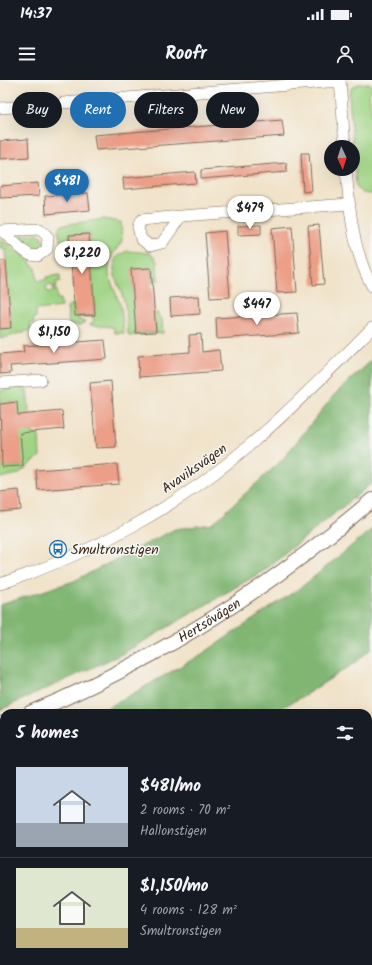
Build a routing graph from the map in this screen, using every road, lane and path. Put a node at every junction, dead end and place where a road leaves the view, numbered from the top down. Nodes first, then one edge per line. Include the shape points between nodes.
1 (340, 81) edge
2 (63, 103) dead end
3 (12, 107) edge
4 (0, 108) edge
5 (344, 140) edge
6 (347, 176) edge
7 (349, 204) junction
8 (181, 216) dead end
9 (372, 286) edge
10 (372, 328) edge
11 (41, 380) dead end
12 (0, 383) edge
13 (372, 500) edge
14 (0, 584) edge
15 (39, 709) edge

1 - 2 street
1 - 5 street
3 - 4 street
6 - 7 street
7 - 8 street
7 - 9 street via 362,267
10 - 14 street, Avaviksvägen via 252,444 190,491 103,541 58,562
11 - 12 street
13 - 15 main road, Hertsövägen via 312,548 227,609 139,662

